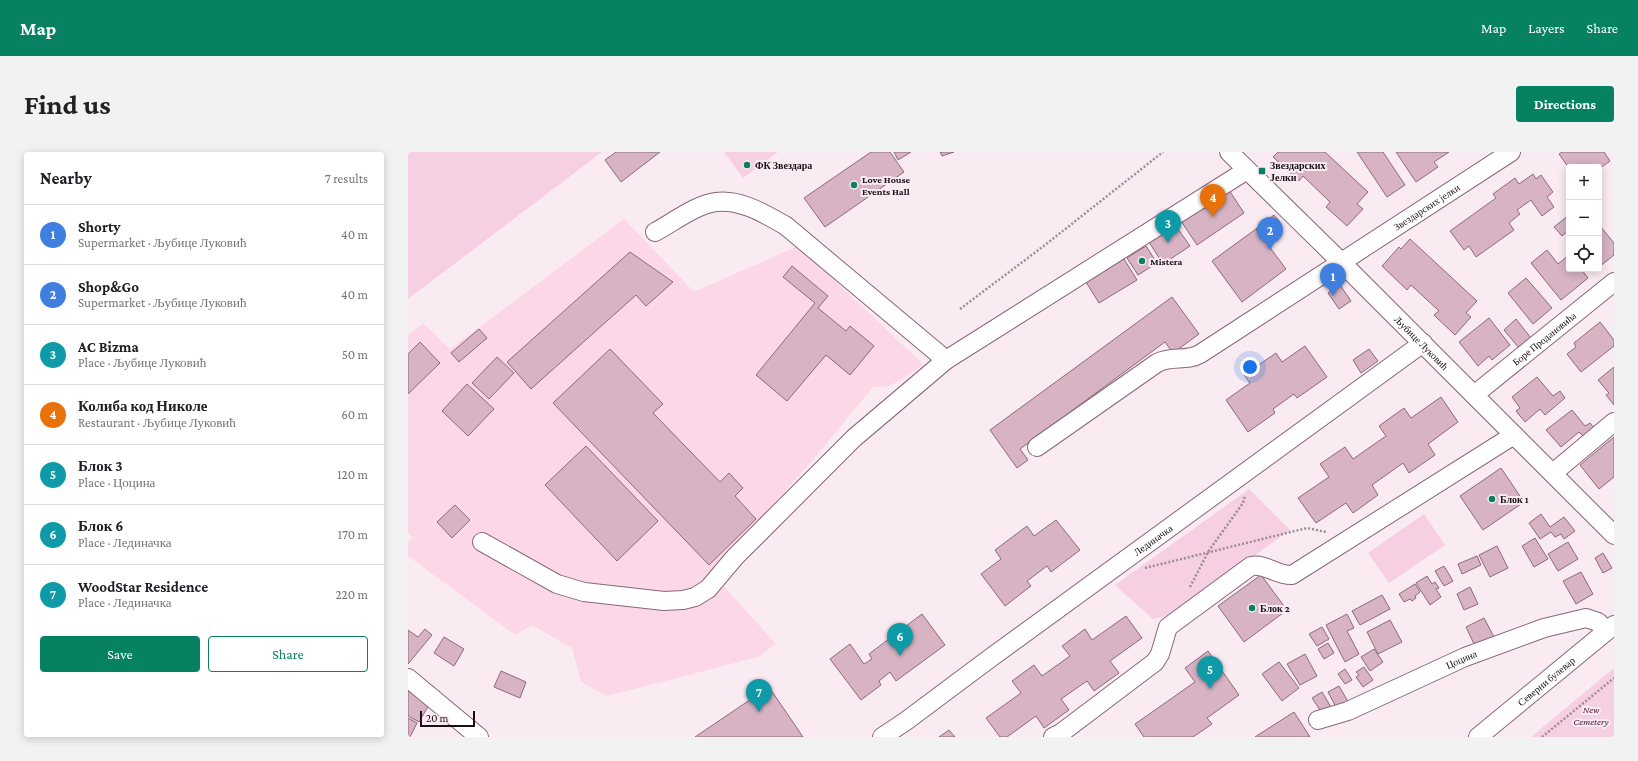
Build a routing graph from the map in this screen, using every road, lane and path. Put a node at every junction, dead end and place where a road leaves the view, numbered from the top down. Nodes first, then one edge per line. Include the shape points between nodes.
1 (1163, 152) edge
2 (1229, 152) edge
3 (1511, 152) edge
4 (1247, 170) junction
5 (655, 232) dead end
6 (1341, 262) junction
7 (1614, 282) edge
8 (960, 309) dead end
9 (1423, 343) junction
10 (946, 360) junction
11 (1474, 395) junction
12 (1614, 422) edge
13 (1514, 435) junction
14 (1037, 447) dead end
15 (1246, 471) junction
16 (1552, 473) junction
17 (1614, 535) edge
18 (1352, 539) junction
19 (482, 542) dead end
20 (1208, 552) junction
21 (1141, 570) dead end
22 (1188, 592) dead end
23 (1610, 628) edge
24 (408, 678) edge
25 (1614, 678) edge
26 (1318, 720) dead end
27 (479, 737) edge
28 (882, 737) edge
29 (1053, 737) edge
30 (1478, 737) edge
31 (1542, 737) edge

1 - 8 path
2 - 4 street, Љубице Луковић
3 - 6 street, Звездарских јелки
4 - 6 street, Љубице Луковић
4 - 10 street
5 - 10 street via 698,208 716,202 740,203 762,212 786,226
6 - 9 street, Љубице Луковић
6 - 14 street, Звездарских јелки via 1196,356 1167,358 1157,363
7 - 11 street, Боре Продановића
9 - 11 street, Љубице Луковић
9 - 15 street, Лединачка
10 - 19 street via 854,438 735,557 708,589 695,597 664,601 584,592 557,584
11 - 13 street, Љубице Луковић
12 - 16 street
13 - 16 street, Љубице Луковић
13 - 18 street
15 - 20 path via 1248,484 1243,503
15 - 28 street, Лединачка
16 - 17 street, Љубице Луковић
18 - 20 path via 1307,528
18 - 29 street via 1292,576 1286,576 1264,566 1251,566 1168,627 1155,662
20 - 21 path
20 - 22 path
23 - 26 street, Цоцина via 1586,618 1544,628 1465,657 1348,711
23 - 30 street, Северни булевар
24 - 27 street
25 - 31 path

